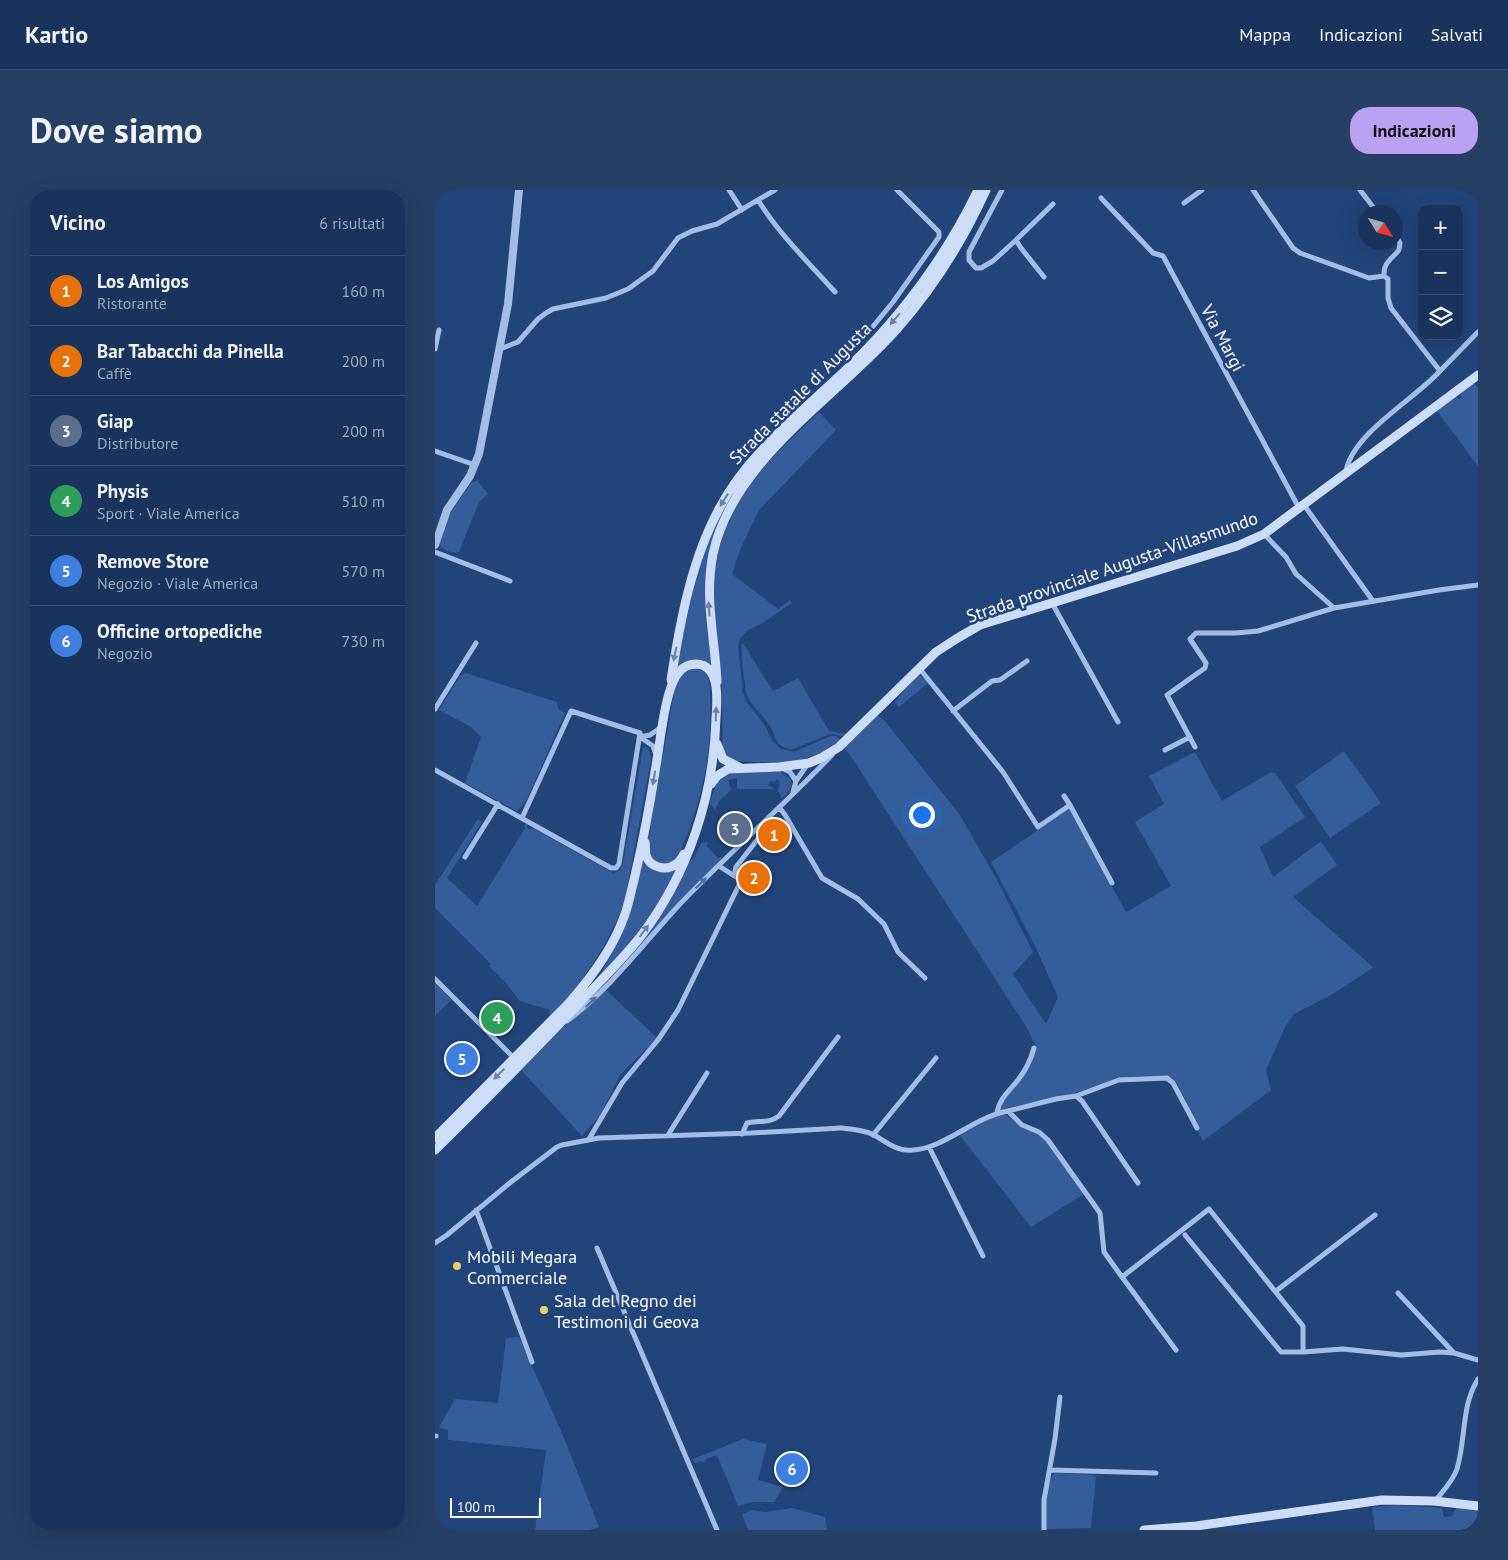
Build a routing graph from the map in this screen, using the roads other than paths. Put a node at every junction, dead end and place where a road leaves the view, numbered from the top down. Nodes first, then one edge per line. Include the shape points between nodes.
1 (519, 190) edge
2 (729, 190) edge
3 (775, 190) edge
4 (897, 190) edge
5 (978, 190) edge
6 (986, 190) edge
7 (1002, 190) edge
8 (1202, 190) edge
9 (1253, 190) edge
10 (1360, 190) edge
11 (1101, 198) dead end
12 (757, 200) junction
13 (1184, 203) dead end
14 (1053, 204) dead end
15 (1372, 205) edge
16 (742, 210) junction
17 (1016, 240) junction
18 (1399, 250) edge
19 (1384, 276) junction
20 (1044, 277) dead end
21 (835, 292) dead end
22 (439, 330) dead end
23 (1478, 332) edge
24 (866, 335) dead end
25 (435, 349) edge
26 (500, 349) junction
27 (1440, 371) junction
28 (1478, 375) edge
29 (435, 451) edge
30 (475, 465) junction
31 (1346, 474) junction
32 (1301, 507) junction
33 (1264, 534) junction
34 (435, 545) edge
35 (435, 552) edge
36 (510, 581) dead end
37 (1478, 585) edge
38 (1373, 601) junction
39 (1051, 602) junction
40 (1334, 608) junction
41 (476, 643) dead end
42 (1027, 661) dead end
43 (919, 668) junction
44 (718, 692) junction
45 (668, 695) junction
46 (435, 709) edge
47 (953, 711) junction
48 (1117, 722) dead end
49 (663, 723) junction
50 (640, 737) junction
51 (1190, 737) junction
52 (716, 742) junction
53 (839, 747) junction
54 (1195, 747) dead end
55 (1165, 750) dead end
56 (657, 759) junction
57 (809, 763) junction
58 (779, 767) junction
59 (742, 768) junction
60 (435, 770) edge
61 (816, 771) junction
62 (796, 781) junction
63 (708, 788) junction
64 (791, 795) junction
65 (1064, 796) dead end
66 (498, 804) junction
67 (1070, 806) junction
68 (779, 808) junction
69 (522, 818) junction
70 (768, 818) junction
71 (645, 832) junction
72 (692, 842) junction
73 (465, 857) dead end
74 (719, 866) junction
75 (739, 879) junction
76 (1111, 883) dead end
77 (435, 978) edge
78 (925, 978) dead end
79 (552, 1032) junction
80 (838, 1037) dead end
81 (1034, 1048) dead end
82 (936, 1058) dead end
83 (515, 1059) junction
84 (707, 1073) dead end
85 (1076, 1096) junction
86 (1007, 1112) junction
87 (997, 1113) junction
88 (1197, 1128) dead end
89 (741, 1134) junction
90 (668, 1135) junction
91 (873, 1135) junction
92 (435, 1138) edge
93 (589, 1139) junction
94 (929, 1147) junction
95 (435, 1150) edge
96 (1138, 1183) dead end
97 (476, 1210) junction
98 (1375, 1215) dead end
99 (1185, 1235) dead end
100 (435, 1243) edge
101 (597, 1248) dead end
102 (983, 1256) dead end
103 (1122, 1277) junction
104 (1276, 1291) junction
105 (1398, 1293) dead end
106 (1176, 1350) dead end
107 (1303, 1352) junction
108 (1454, 1354) junction
109 (1478, 1360) edge
110 (532, 1362) dead end
111 (1478, 1379) edge
112 (1060, 1397) dead end
113 (1050, 1470) junction
114 (1156, 1473) dead end
115 (1434, 1501) junction
116 (1478, 1506) edge
117 (1197, 1528) edge
118 (717, 1530) edge
119 (1044, 1530) edge
120 (1144, 1530) edge

1 - 26 street via 508,304
2 - 16 street
3 - 12 street
4 - 24 street via 939,232 939,237
5 -> 45 main road, Strada statale di Augusta via 964,220 910,301 879,337 773,439 741,475 719,508 688,590
44 -> 6 main road, Strada statale di Augusta via 708,602 710,571 719,533 734,500 778,444 896,330 927,293 954,252
7 - 17 street via 969,252 969,260 976,268 987,266
8 - 13 street
9 - 19 street via 1293,248 1300,253 1369,278
10 - 15 street
11 - 32 street, Via Margi via 1153,253 1163,256
12 - 16 street
12 - 21 street via 770,220
14 - 17 street
16 - 26 street via 717,224 678,238 653,271 628,289 606,298 553,309 518,342
17 - 20 street
18 - 19 street via 1386,262
19 - 27 street via 1389,283 1391,308
22 - 25 street
23 - 27 street
26 - 30 street
27 - 31 street via 1378,425 1354,452
28 - 31 main road, Strada provinciale Augusta-Villasmundo
29 - 30 street
30 - 34 street via 447,510
31 - 32 main road, Strada provinciale Augusta-Villasmundo
32 - 33 main road, Strada provinciale Augusta-Villasmundo
32 - 38 street, Via Margi
33 - 39 main road, Strada provinciale Augusta-Villasmundo via 1237,546
33 - 40 street via 1286,556 1296,574
35 - 36 street
37 - 38 street
38 - 40 street
39 - 43 main road, Strada provinciale Augusta-Villasmundo via 980,625 943,648
39 - 48 street
40 - 51 street via 1258,631 1196,633 1192,636 1190,639 1206,663 1205,668 1167,694
41 - 46 street
42 - 47 street via 1000,680 992,681
43 - 47 street
43 - 53 main road, Strada provinciale Augusta-Villasmundo
44 - 45 main road via 709,671 699,664 692,664 677,674
52 -> 44 main road, Strada statale di Augusta
45 - 49 main road
47 - 67 street via 1003,772 1038,827
49 - 50 street via 657,731
49 - 56 main road
50 - 56 street via 653,746
50 - 69 street via 640,733 571,711
50 - 69 street via 616,868
51 - 54 street
51 - 55 street
52 - 59 main road via 723,759
52 - 63 main road, Strada statale di Augusta
53 - 57 main road, Strada provinciale Augusta-Villasmundo
53 - 61 street
56 -> 71 main road
57 - 58 main road, Strada provinciale Augusta-Villasmundo
57 - 61 street via 815,766
57 - 62 street
58 - 59 main road, Strada provinciale Augusta-Villasmundo
58 - 62 street via 790,772
59 - 63 main road, Strada provinciale Augusta-Villasmundo via 723,771
60 - 66 street
61 - 64 street
62 - 64 street
63 - 72 main road, Strada statale di Augusta
64 - 68 street
65 - 67 street
66 - 69 street
66 - 73 street
67 - 76 street
68 - 70 street
68 - 78 street via 822,878 858,899 884,924 895,948
70 - 74 street
70 - 75 street via 761,835 736,867
71 - 72 main road via 647,856 660,868 676,865
71 - 83 main road via 625,914 602,961 579,992
79 -> 72 main road via 626,954 654,918 679,875
74 - 75 street
79 -> 74 street via 590,1004
75 - 93 street via 740,883 687,996 658,1040 622,1083
77 - 83 street
79 - 95 main road
80 - 89 street via 779,1116 771,1121 747,1123
81 - 87 street via 1020,1078 999,1103
82 - 91 street
83 -> 92 main road
84 - 90 street
85 - 86 street
85 - 88 street via 1119,1080 1167,1078 1173,1083
85 - 96 street
86 - 87 street
86 - 103 street via 1048,1140 1094,1205 1101,1218 1104,1252
87 - 94 street
89 - 90 street
89 - 91 street via 841,1128
90 - 93 street
91 - 94 street via 897,1149
93 - 97 street via 557,1147
94 - 102 street
97 - 100 street
97 - 110 street
98 - 104 street
99 - 107 street via 1281,1352
101 - 118 street
103 - 104 street via 1209,1209
103 - 106 street
104 - 107 street via 1303,1326
105 - 108 street
107 - 108 street via 1343,1349 1389,1355
108 - 109 street
111 - 115 street via 1471,1393 1457,1469
112 - 113 street
113 - 114 street
113 - 119 street via 1043,1500
115 - 116 main road
115 - 117 main road via 1382,1500
117 - 120 main road

